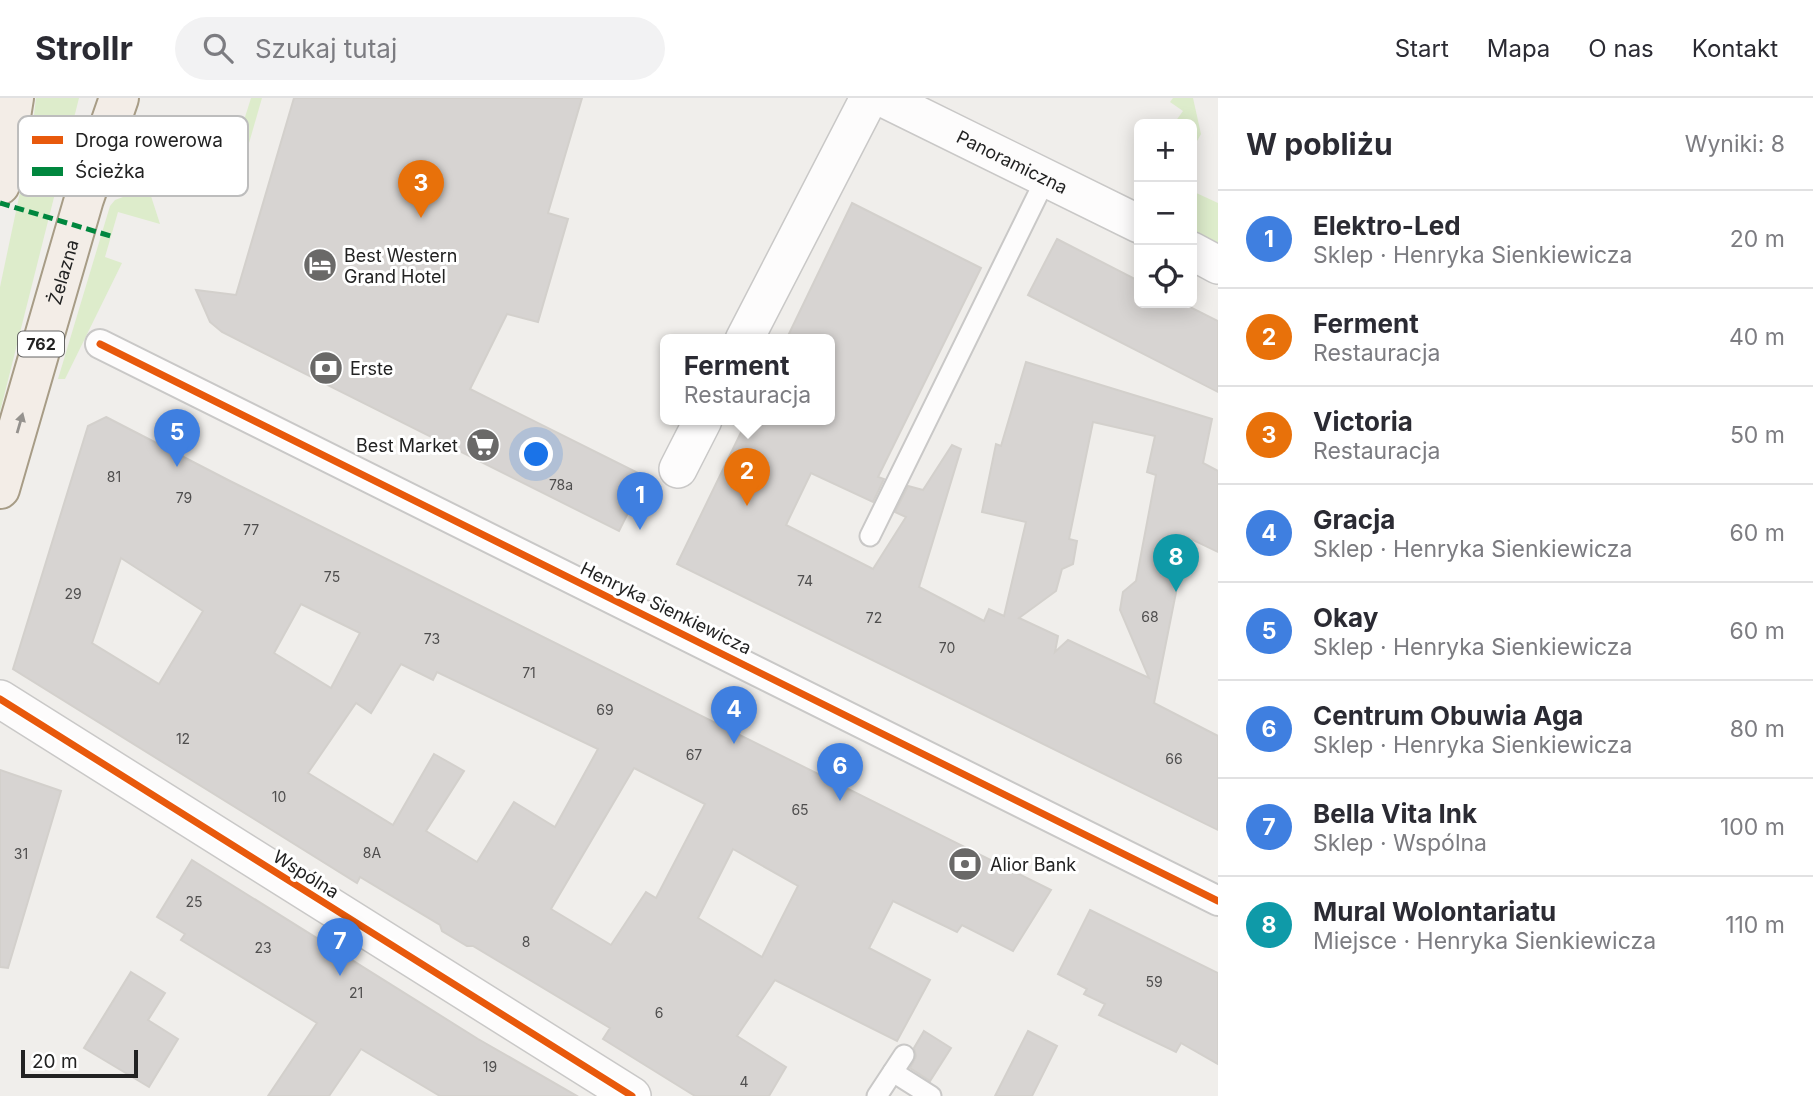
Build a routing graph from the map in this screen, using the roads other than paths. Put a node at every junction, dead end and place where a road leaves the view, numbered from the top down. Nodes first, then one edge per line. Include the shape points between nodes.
1 (14, 98) edge
2 (119, 98) edge
3 (869, 98) edge
4 (883, 98) edge
5 (113, 116) edge
6 (1046, 178) junction
7 (0, 185) edge
8 (85, 196) edge
9 (1134, 222) edge
10 (1197, 254) edge
11 (1218, 265) edge
12 (747, 334) edge
13 (100, 344) dead end
14 (700, 425) edge
15 (678, 469) dead end
16 (0, 489) edge
17 (870, 536) dead end
18 (0, 699) edge
19 (1218, 901) edge
20 (904, 1055) dead end
21 (893, 1072) junction
22 (632, 1096) edge
23 (877, 1096) edge
24 (931, 1096) edge

1 - 7 main road
5 -> 2 main road, Żelazna / 762
3 - 12 street
4 - 6 street, Panoramiczna
6 - 9 street, Panoramiczna
6 - 17 lane
16 -> 8 main road, Żelazna / 762
10 - 11 street
13 - 19 street, Henryka Sienkiewicza
14 - 15 street
18 - 22 street, Wspólna
20 - 21 lane
21 - 23 lane
21 - 24 lane

